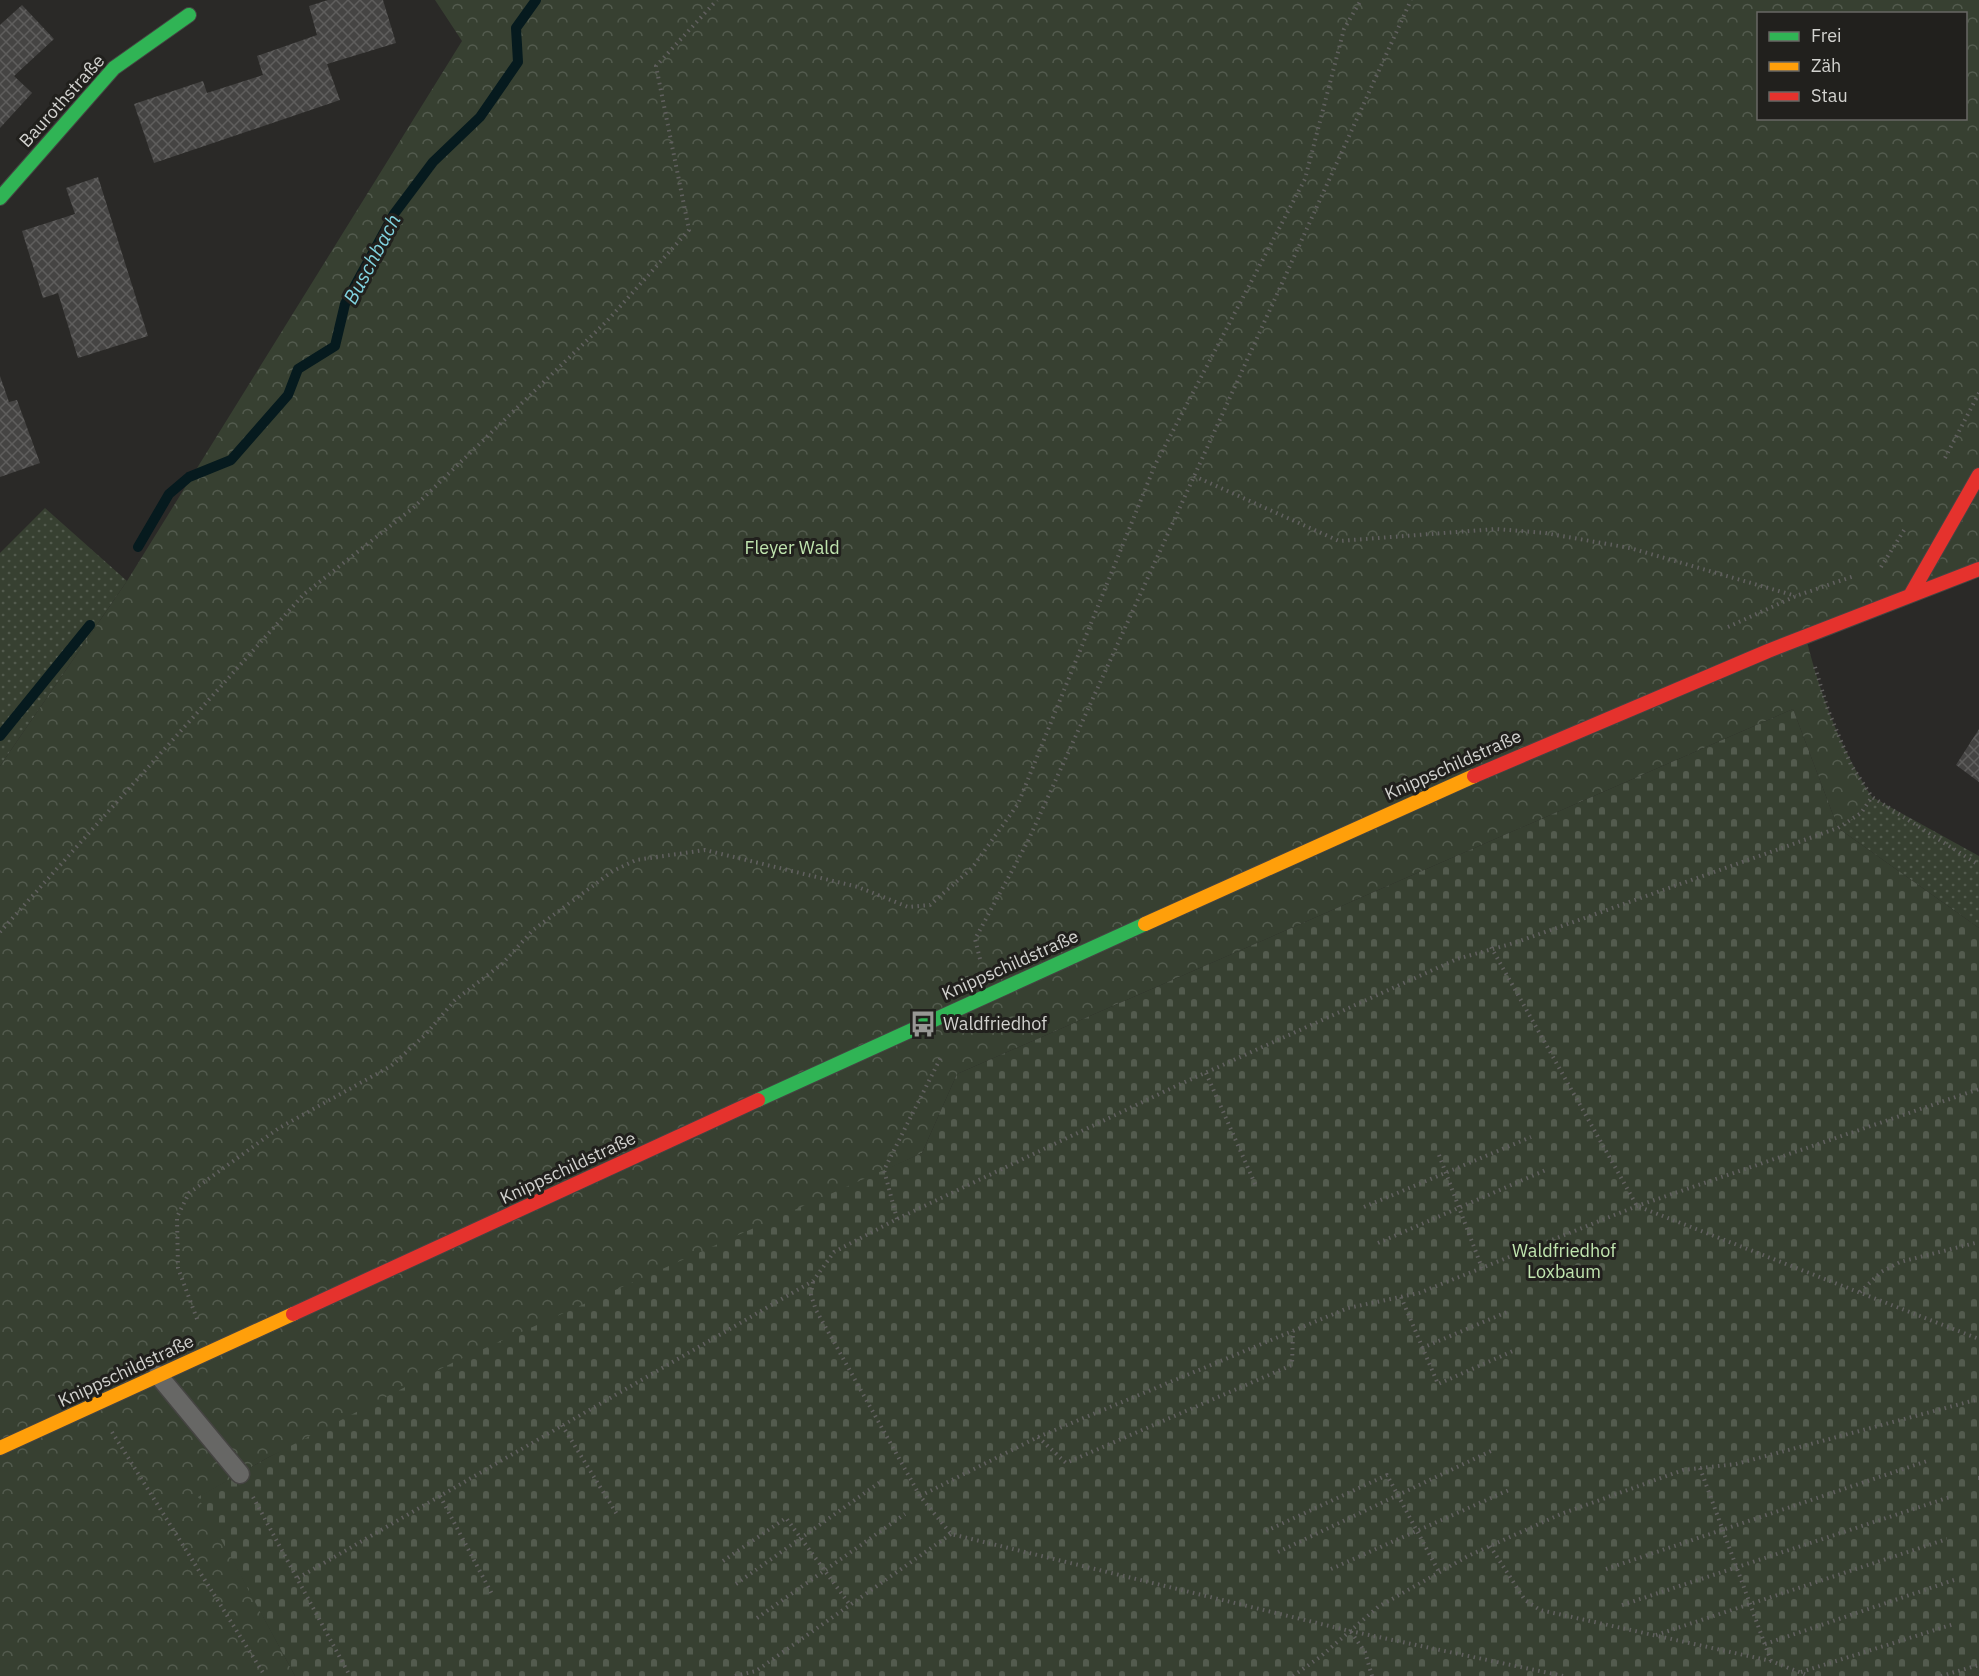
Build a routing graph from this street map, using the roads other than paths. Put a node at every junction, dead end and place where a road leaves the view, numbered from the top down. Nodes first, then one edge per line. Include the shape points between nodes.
1 (205, 0) edge
2 (189, 15) joint
3 (0, 198) edge
4 (1979, 475) edge
5 (1979, 569) edge
6 (1911, 594) junction
7 (158, 1375) junction
8 (0, 1448) edge
9 (240, 1474) road end

1 - 2 lane
2 - 3 street, Baurothstraße via 114,68
4 - 6 street
5 - 6 street, Knippschildstraße
6 - 7 street, Knippschildstraße via 1568,733
7 - 8 street, Knippschildstraße
7 - 9 lane

